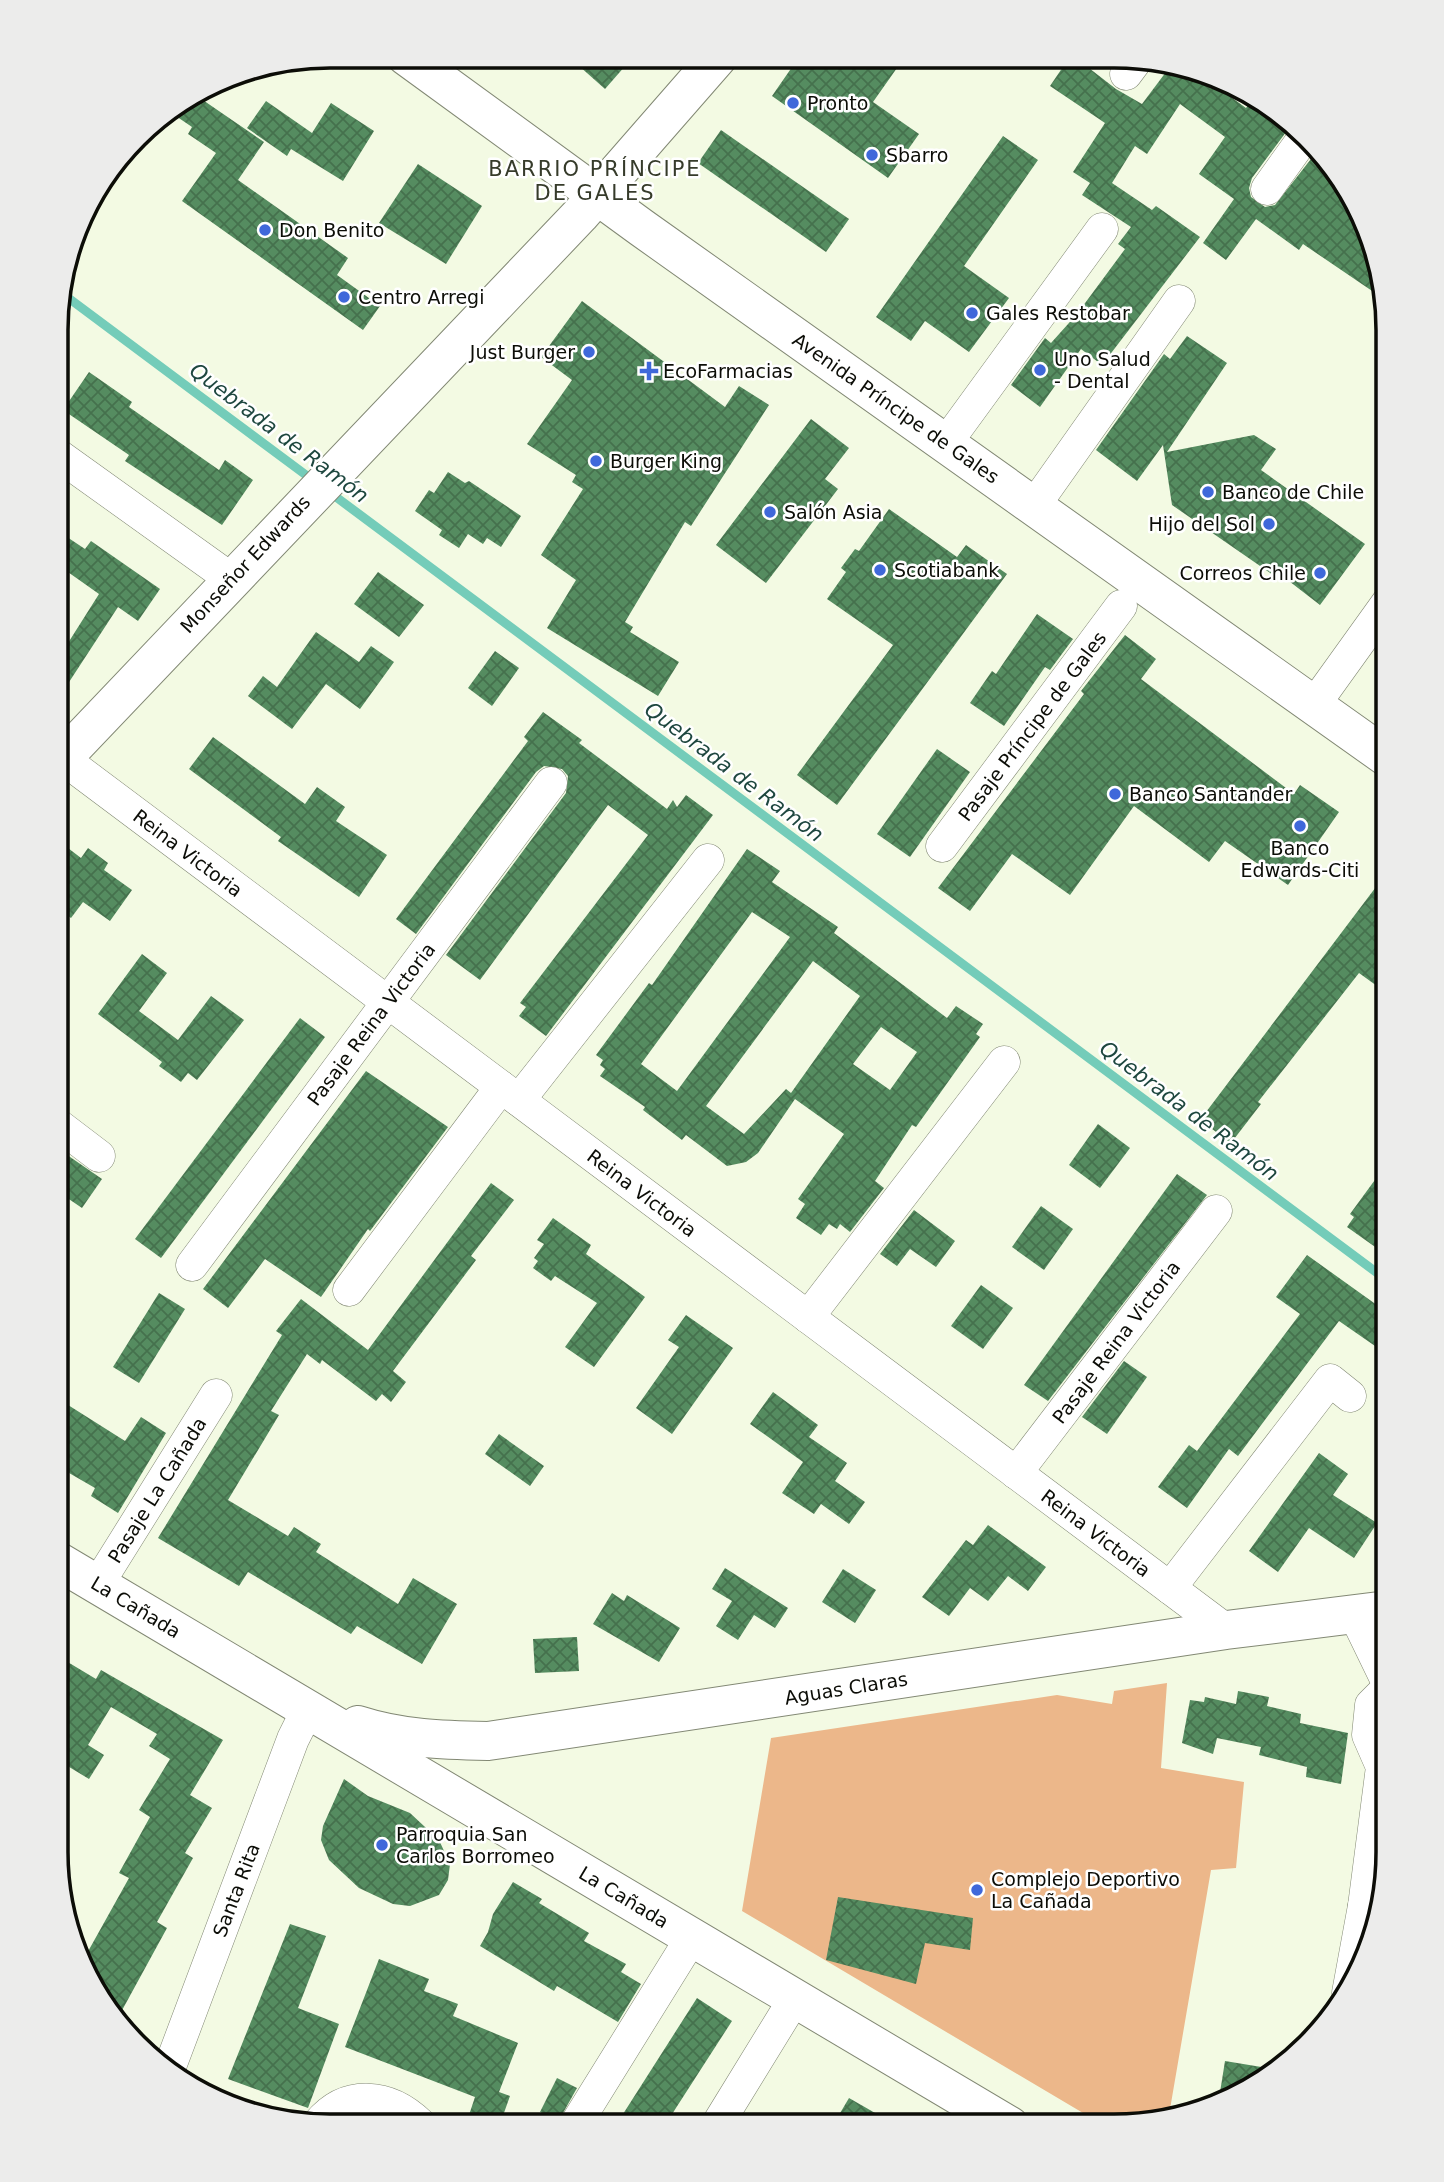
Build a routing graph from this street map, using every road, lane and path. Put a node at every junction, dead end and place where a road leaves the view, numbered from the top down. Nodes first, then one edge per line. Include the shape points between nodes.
1 (422, 68) edge
2 (708, 68) edge
3 (1299, 145) edge
4 (1267, 189) dead end
5 (597, 196) junction
6 (1102, 229) dead end
7 (1179, 301) dead end
8 (946, 443) junction
9 (68, 462) edge
10 (1034, 506) junction
11 (231, 579) junction
12 (1121, 606) dead end
13 (1376, 619) edge
14 (1314, 705) junction
15 (1376, 749) edge
16 (68, 750) edge
17 (68, 766) edge
18 (551, 783) dead end
19 (942, 846) dead end
20 (708, 860) dead end
21 (388, 1002) junction
22 (1004, 1062) dead end
23 (510, 1093) junction
24 (68, 1133) edge
25 (99, 1156) dead end
26 (1216, 1211) dead end
27 (192, 1265) dead end
28 (349, 1290) dead end
29 (808, 1317) junction
30 (216, 1395) dead end
31 (1350, 1396) dead end
32 (1016, 1473) junction
33 (68, 1566) edge
34 (98, 1584) junction
35 (1170, 1588) junction
36 (1371, 1612) edge
37 (1227, 1630) junction
38 (1376, 1634) edge
39 (1376, 1700) edge
40 (307, 1709) junction
41 (488, 1741) junction
42 (1376, 1754) edge
43 (480, 1811) junction
44 (692, 1937) junction
45 (795, 1998) junction
46 (172, 2061) edge
47 (326, 2114) edge
48 (410, 2114) edge
49 (582, 2114) edge
50 (724, 2114) edge
51 (990, 2114) edge

1 - 5 street, Avenida Príncipe de Gales
2 - 5 street, Monseñor Edwards
3 - 4 street
5 - 8 street, Avenida Príncipe de Gales
5 - 11 street, Monseñor Edwards
6 - 8 street
7 - 10 street
8 - 10 street, Avenida Príncipe de Gales
9 - 11 street
10 - 14 street, Avenida Príncipe de Gales
11 - 16 street, Monseñor Edwards
12 - 19 street, Pasaje Príncipe de Gales
13 - 14 street
14 - 15 street, Avenida Príncipe de Gales
17 - 21 street, Reina Victoria
18 - 21 street, Pasaje Reina Victoria
20 - 23 street
21 - 23 street, Reina Victoria
21 - 27 street, Pasaje Reina Victoria
22 - 29 street
23 - 28 street
23 - 29 street, Reina Victoria
24 - 25 street
26 - 32 street, Pasaje Reina Victoria
29 - 32 street, Reina Victoria
30 - 34 street, Pasaje La Cañada
31 - 35 street via 1330,1380
32 - 35 street, Reina Victoria
33 - 34 street, La Cañada
34 - 40 street, La Cañada
35 - 37 street, Reina Victoria
36 - 37 street, Aguas Claras
36 - 38 street
37 - 41 street, Aguas Claras
39 - 42 street via 1371,1705 1368,1735
40 - 41 street, Aguas Claras via 383,1733
40 - 43 street, La Cañada
40 - 46 street, Santa Rita
41 - 43 street via 475,1756 469,1777
43 - 44 street, La Cañada
44 - 45 street, La Cañada
44 - 49 street
45 - 50 street
45 - 51 street, La Cañada
47 - 48 street via 365,2098 385,2100

